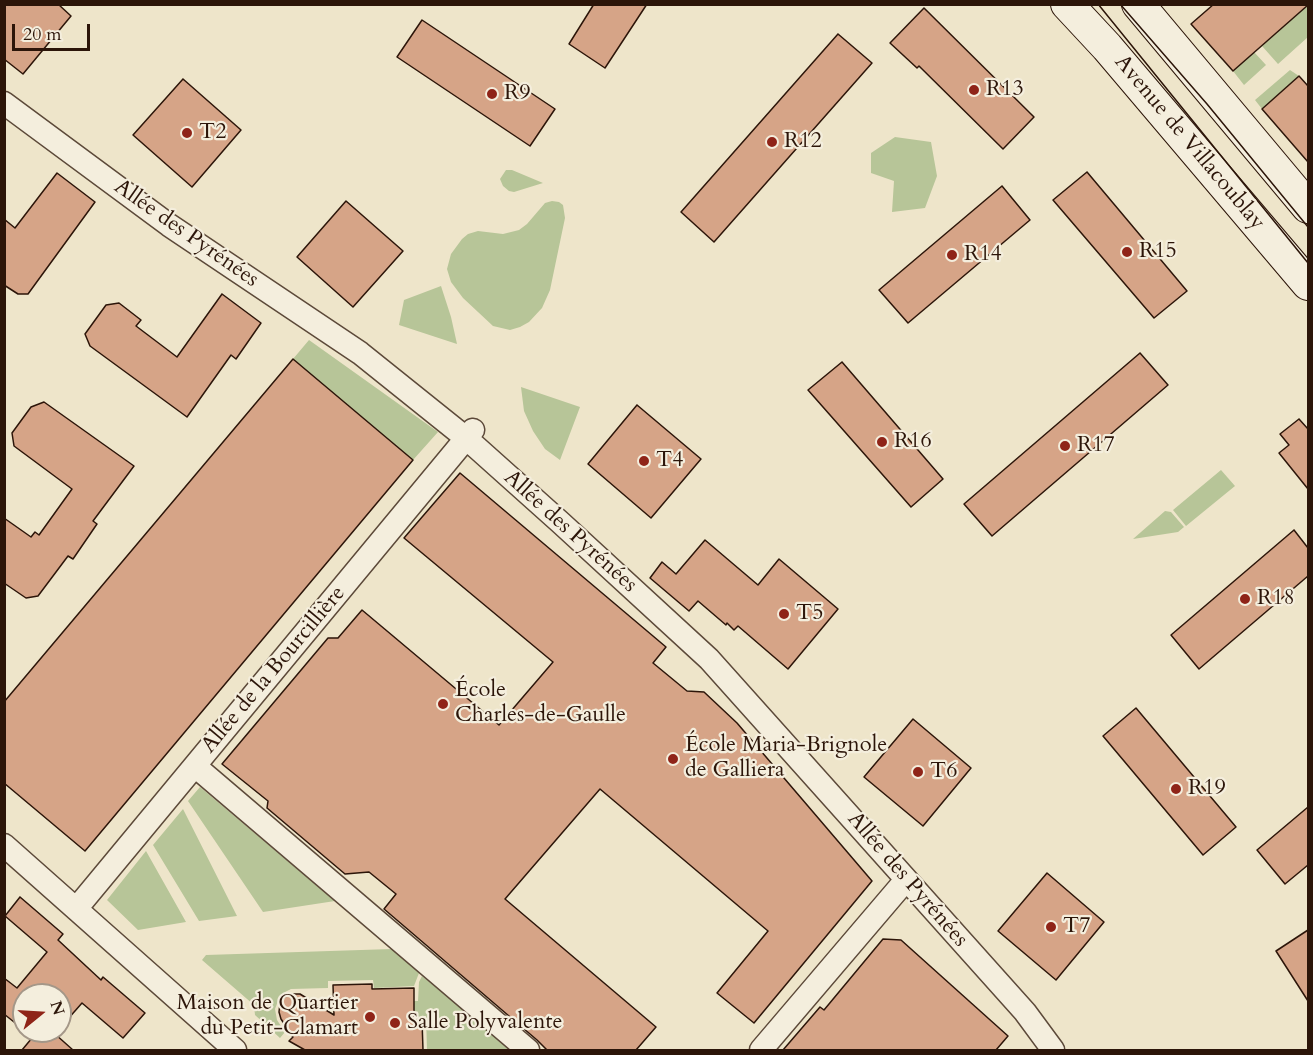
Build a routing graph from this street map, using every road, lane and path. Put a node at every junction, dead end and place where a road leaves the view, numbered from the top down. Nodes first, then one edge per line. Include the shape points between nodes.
1 (1067, 4) edge
2 (1138, 4) edge
3 (4, 103) edge
4 (1308, 207) edge
5 (1308, 284) edge
6 (470, 434) junction
7 (195, 766) junction
8 (4, 845) edge
9 (905, 881) junction
10 (76, 909) junction
11 (235, 1050) edge
12 (528, 1050) edge
13 (761, 1050) edge
14 (1053, 1050) edge

1 - 5 street, Avenue de Villacoublay
2 - 4 street
3 - 6 street, Allée des Pyrénées via 169,225 360,352
6 - 7 street, Allée de la Bourcillière
6 - 9 street, Allée des Pyrénées via 709,659
7 - 10 street, Allée de la Bourcillière
7 - 12 street
8 - 10 street
9 - 13 street
9 - 14 street, Allée des Pyrénées via 1025,1012
10 - 11 street

